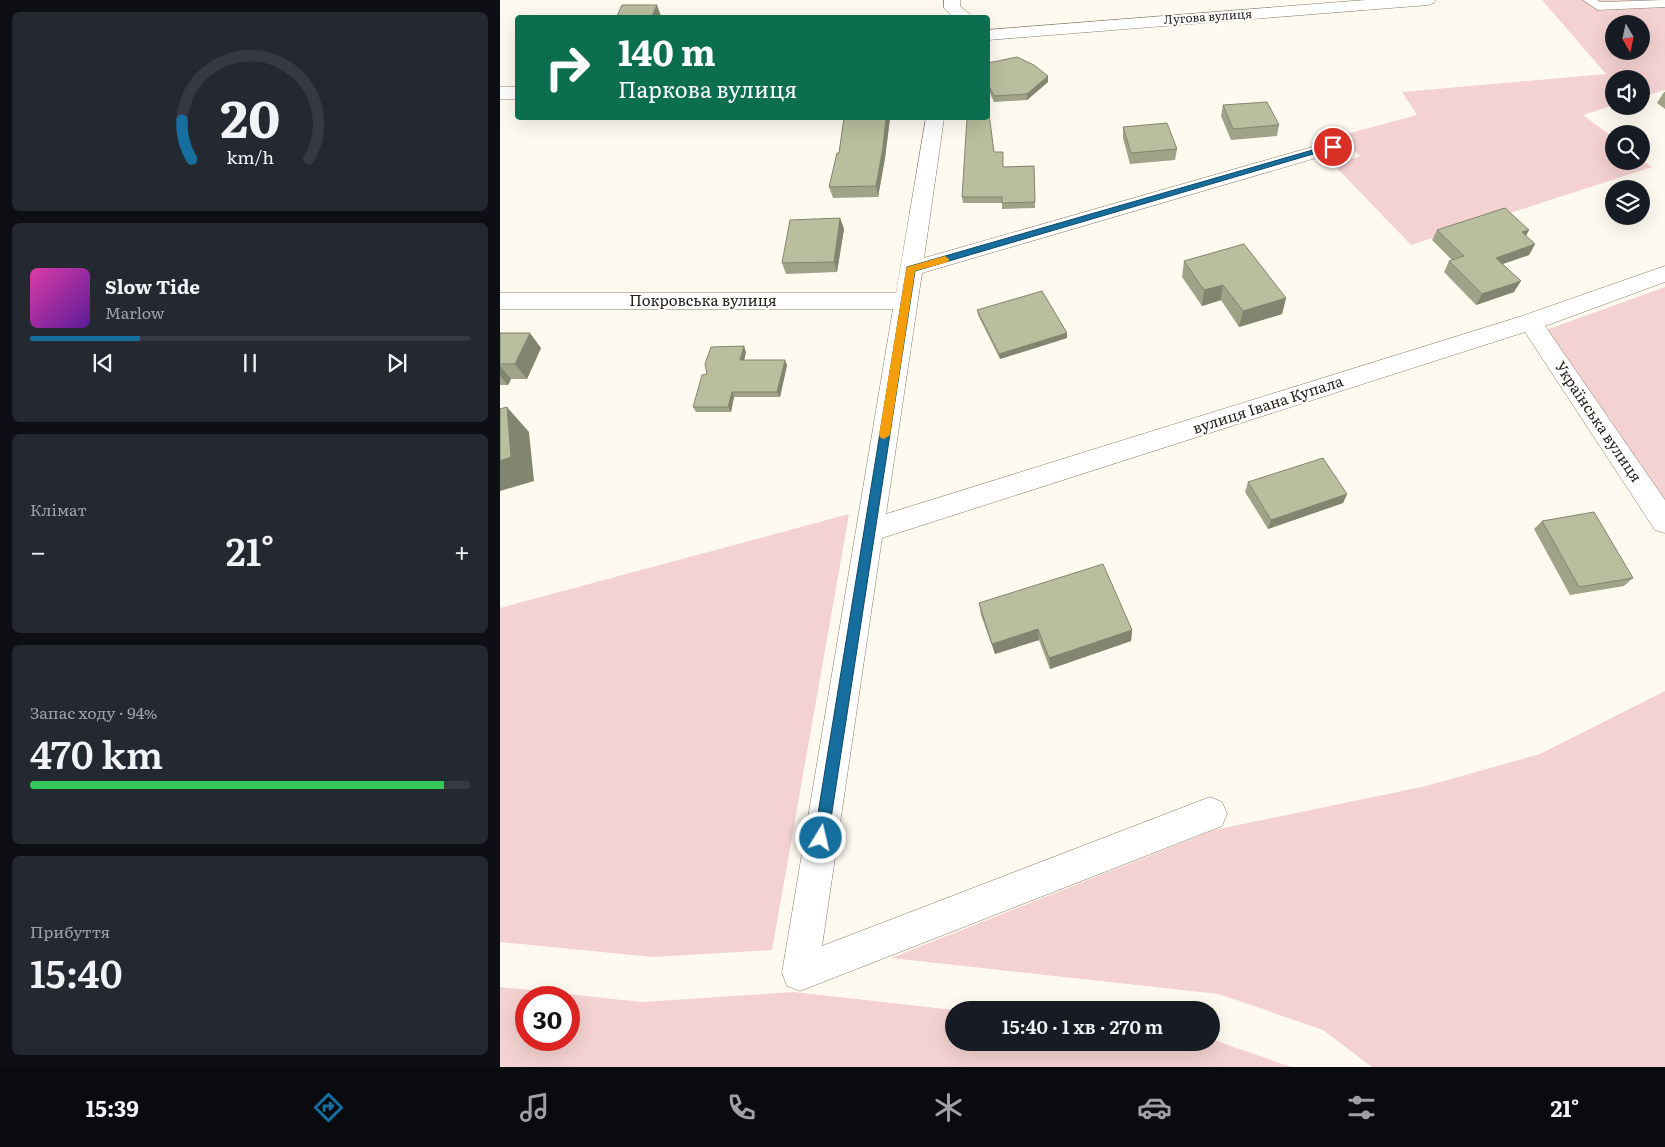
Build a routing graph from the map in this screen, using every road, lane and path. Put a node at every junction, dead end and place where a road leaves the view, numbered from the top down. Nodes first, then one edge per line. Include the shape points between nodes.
1 (1428, 0) edge
2 (1589, 0) edge
3 (1665, 3) edge
4 (990, 34) edge
5 (500, 93) edge
6 (515, 93) edge
7 (934, 120) edge
8 (1333, 147) dead end
9 (910, 270) junction
10 (1665, 274) edge
11 (500, 301) edge
12 (906, 301) junction
13 (1530, 322) junction
14 (1665, 522) edge
15 (869, 531) junction
16 (1210, 814) dead end

1 - 4 street, Лугова вулиця
2 - 3 lane via 1598,6
5 - 6 street
7 - 9 street
8 - 9 street
9 - 12 street
10 - 13 street, вулиця Івана Купала
11 - 12 street, Покровська вулиця
12 - 15 street
13 - 14 street, Українська вулиця
13 - 15 street, вулиця Івана Купала
15 - 16 street via 800,973

